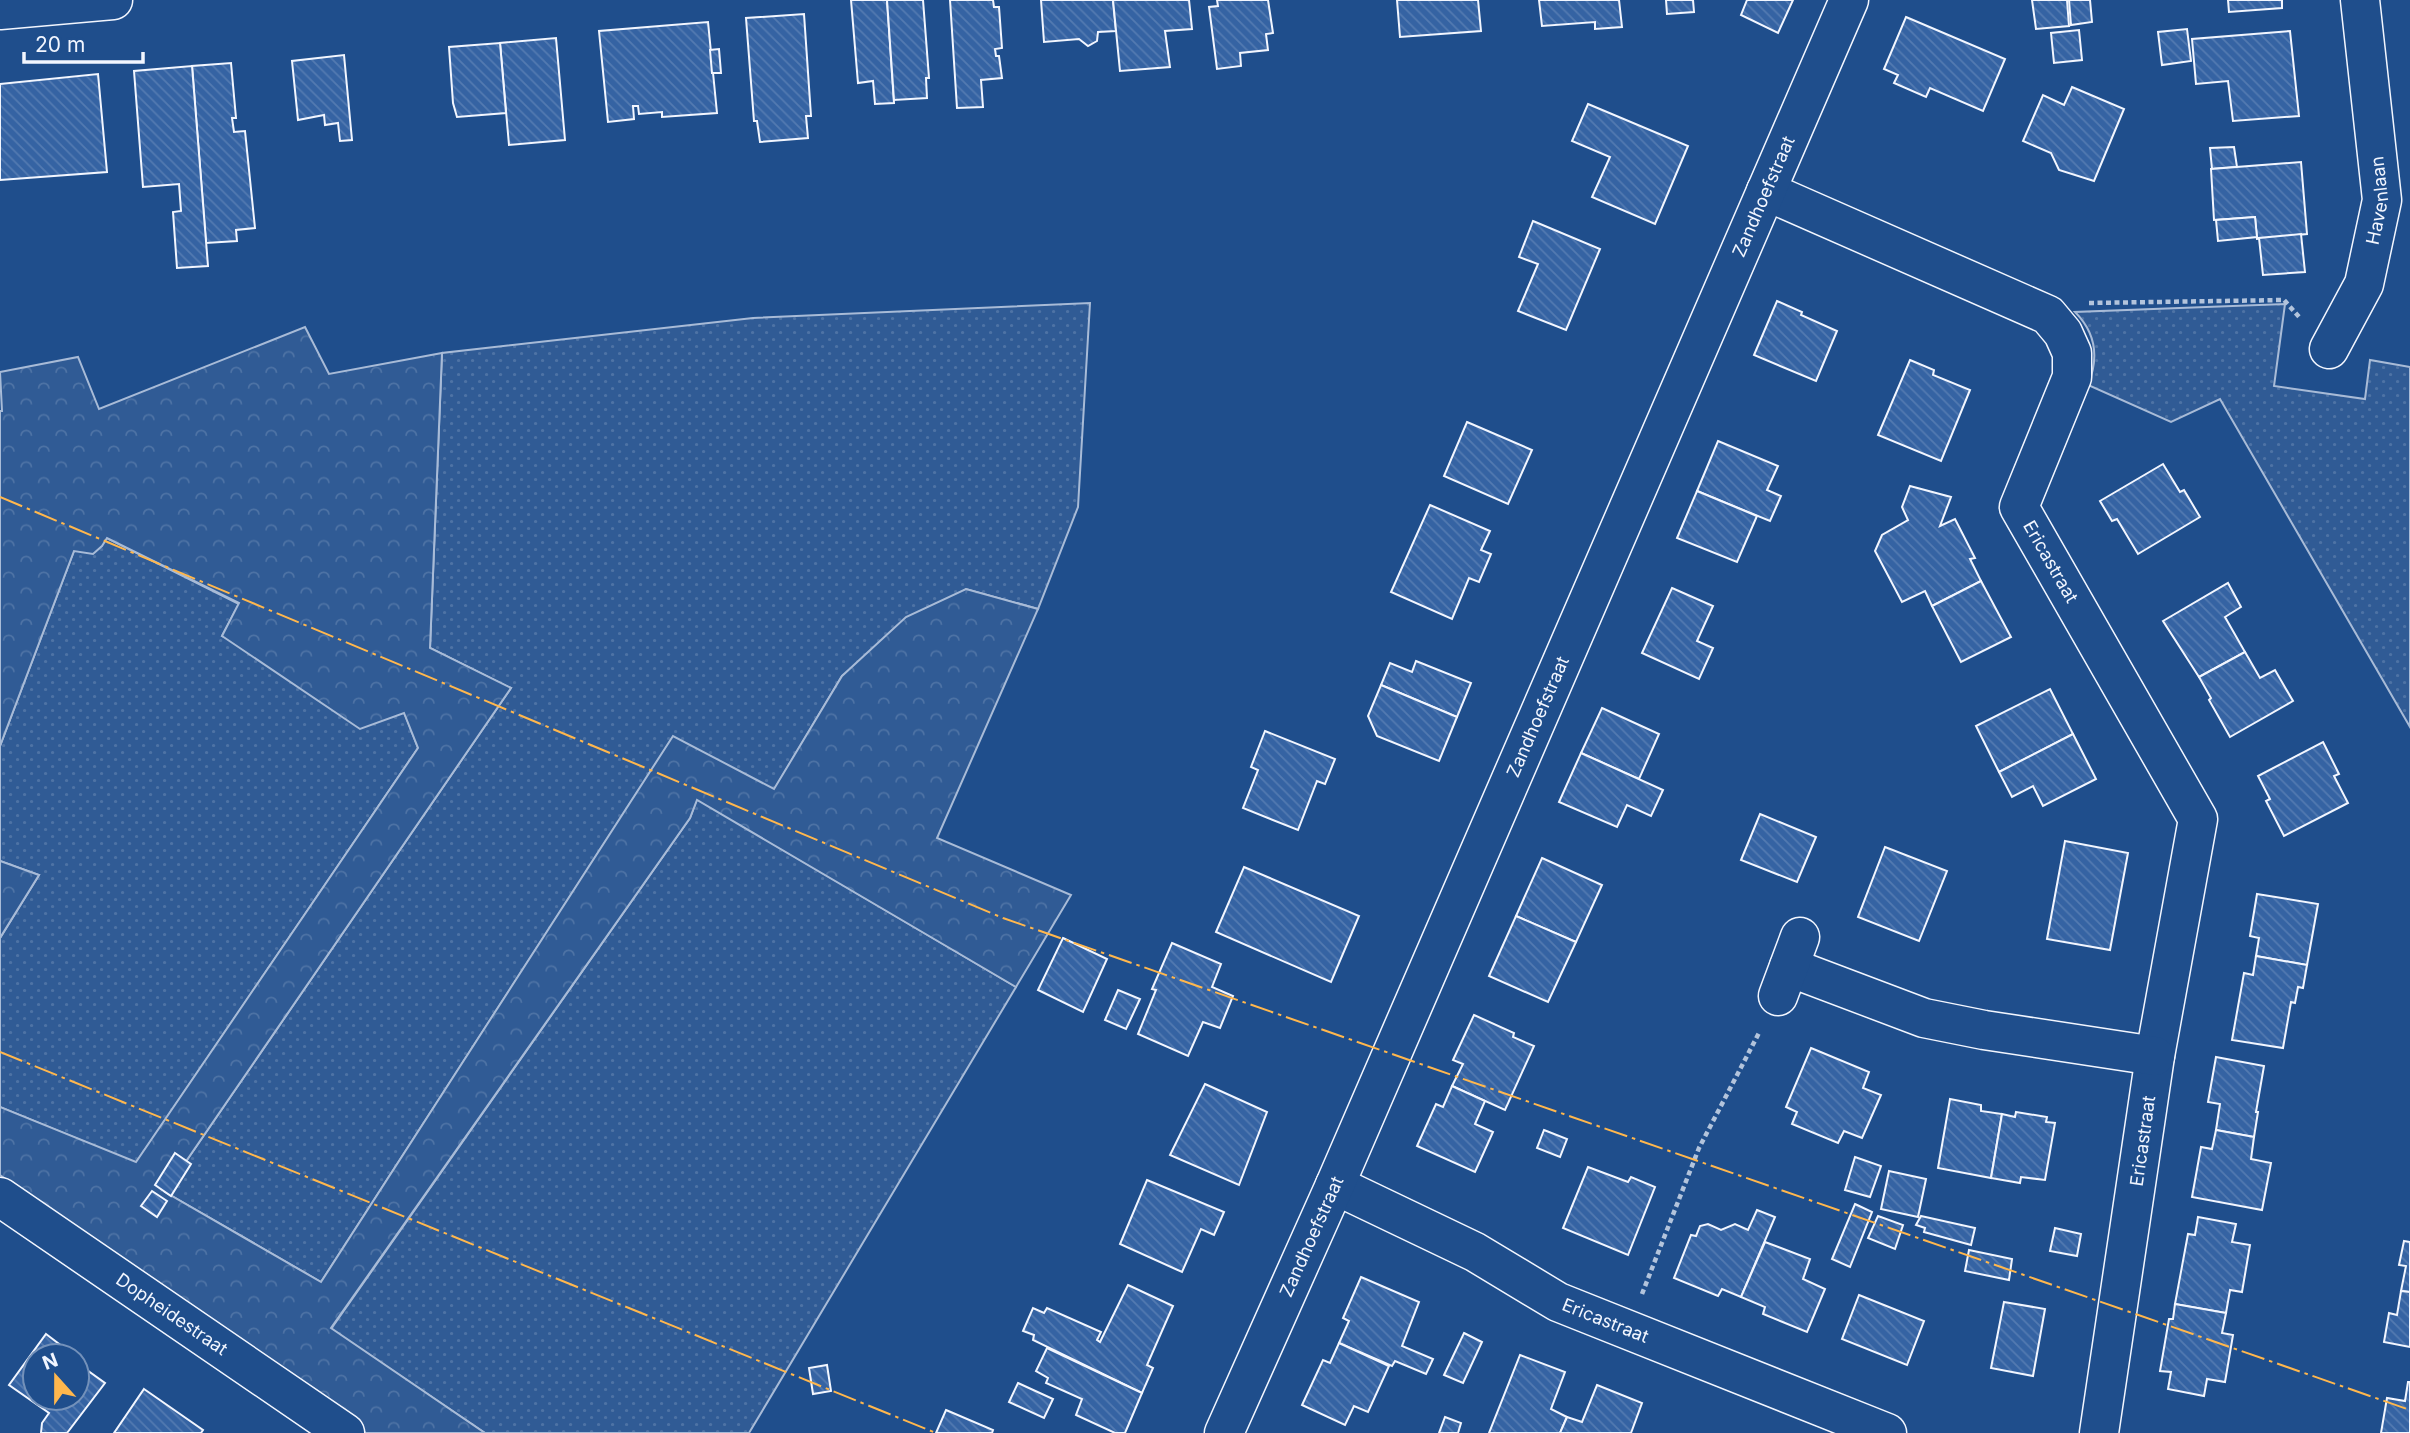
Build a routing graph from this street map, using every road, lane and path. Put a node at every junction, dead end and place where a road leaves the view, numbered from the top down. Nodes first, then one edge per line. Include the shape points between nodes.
1 (113, 0) edge
2 (1849, 0) edge
3 (2360, 0) edge
4 (0, 10) edge
5 (1766, 191) junction
6 (2048, 315) junction
7 (2329, 349) joint
8 (1789, 967) joint
9 (2155, 1056) junction
10 (1335, 1185) junction
11 (0, 1197) edge
12 (1628, 1329) junction
13 (345, 1433) edge
14 (1224, 1433) edge
15 (1887, 1433) edge
16 (2099, 1433) edge

1 - 4 street
2 - 5 street, Zandhoefstraat
3 - 7 street, Havenlaan via 2382,201 2364,284
5 - 6 street
5 - 10 street, Zandhoefstraat
6 - 7 path via 2085,303 2284,300
6 - 9 street, Ericastraat via 2072,353 2072,377 2019,507 2198,819
8 - 9 street via 1924,1018
8 - 12 path via 1699,1148
9 - 16 street, Ericastraat
10 - 12 street, Ericastraat via 1475,1252 1558,1302
10 - 14 street, Zandhoefstraat
11 - 13 street, Dopheidestraat
12 - 15 street, Ericastraat

